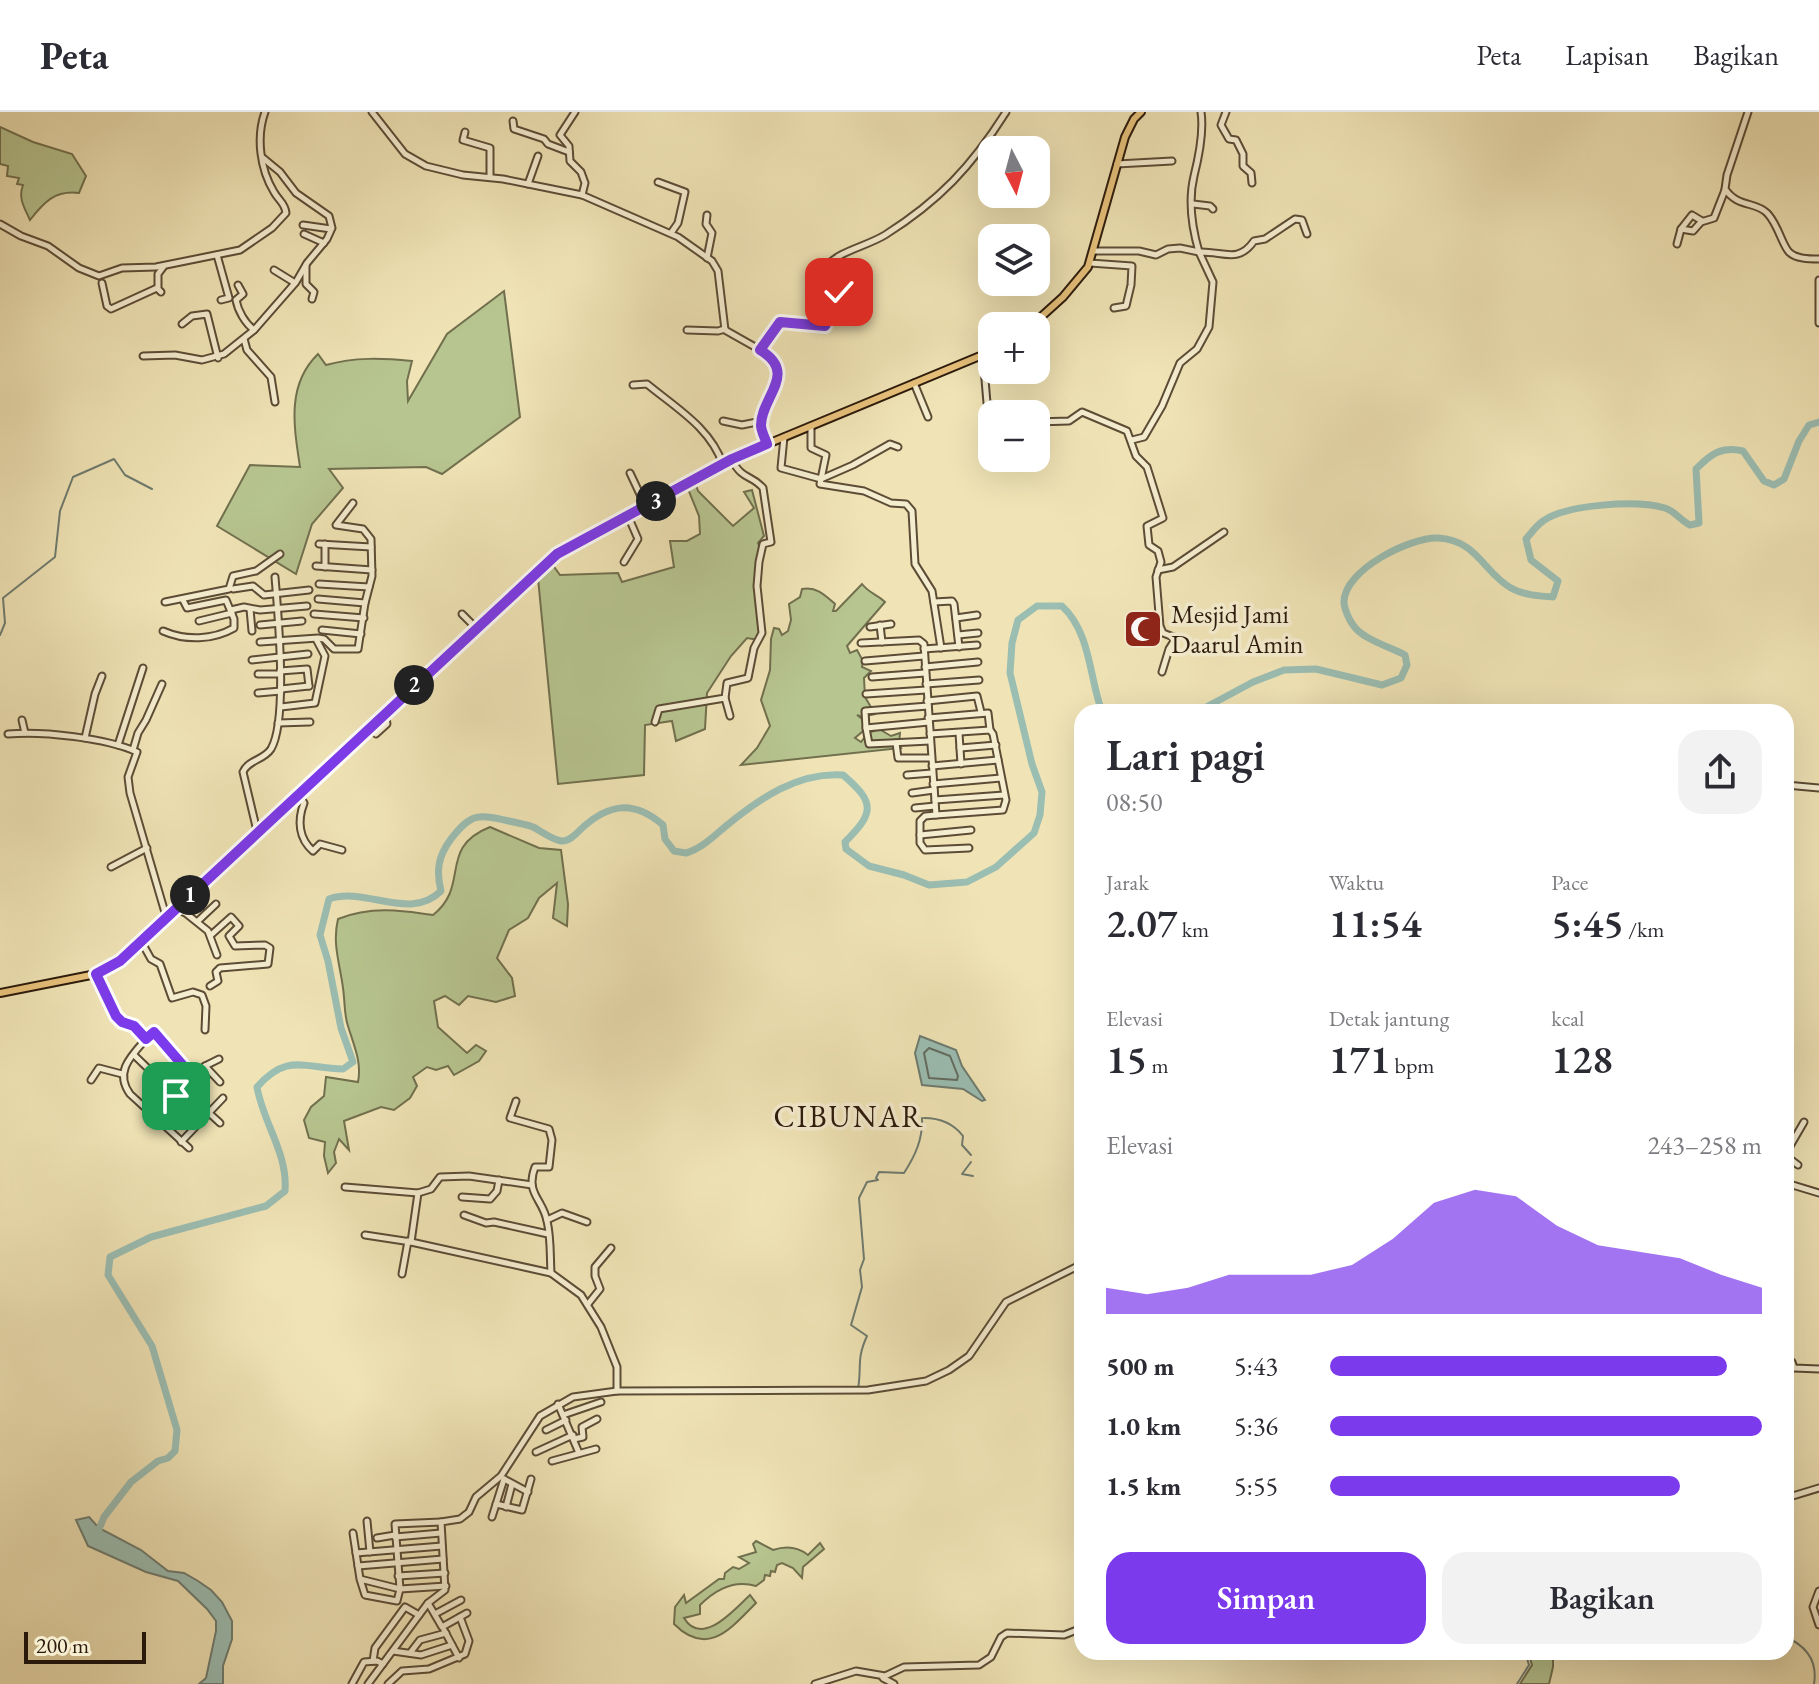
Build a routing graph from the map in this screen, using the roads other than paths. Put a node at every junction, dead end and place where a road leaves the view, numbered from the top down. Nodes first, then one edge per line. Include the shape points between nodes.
1 (265, 112) edge
2 (372, 112) edge
3 (575, 112) edge
4 (1006, 112) edge
5 (1141, 112) edge
6 (1201, 112) edge
7 (1226, 112) edge
8 (1748, 112) edge
9 (513, 121) dead end
10 (465, 132) dead end
11 (569, 152) junction
12 (538, 156) dead end
13 (262, 157) junction
14 (1172, 161) dead end
15 (1117, 164) junction
16 (490, 177) junction
17 (658, 182) dead end
18 (1252, 183) dead end
19 (528, 184) junction
20 (1725, 189) junction
21 (582, 195) junction
22 (1193, 204) junction
23 (1213, 209) dead end
24 (707, 215) dead end
25 (1702, 221) junction
26 (0, 224) edge
27 (303, 225) dead end
28 (330, 229) junction
29 (1681, 229) junction
30 (671, 233) junction
31 (304, 234) dead end
32 (1307, 234) dead end
33 (322, 242) junction
34 (1677, 244) dead end
35 (1094, 251) junction
36 (1199, 252) junction
37 (217, 255) junction
38 (707, 258) junction
39 (1819, 259) edge
40 (1090, 263) junction
41 (306, 264) junction
42 (165, 266) junction
43 (274, 270) dead end
44 (1819, 280) edge
45 (293, 281) junction
46 (102, 283) dead end
47 (238, 285) dead end
48 (312, 299) dead end
49 (221, 300) dead end
50 (1114, 308) dead end
51 (1046, 312) edge
52 (1819, 323) edge
53 (182, 324) dead end
54 (252, 328) junction
55 (725, 329) junction
56 (687, 330) dead end
57 (244, 339) junction
58 (760, 350) junction
59 (143, 356) dead end
60 (218, 358) junction
61 (978, 358) edge
62 (914, 383) junction
63 (633, 385) dead end
64 (275, 402) dead end
65 (928, 417) dead end
66 (723, 421) dead end
67 (762, 421) junction
68 (1050, 422) edge
69 (812, 425) junction
70 (784, 436) junction
71 (1132, 440) junction
72 (767, 444) junction
73 (898, 447) dead end
74 (732, 459) junction
75 (723, 465) junction
76 (630, 473) dead end
77 (821, 479) junction
78 (353, 503) dead end
79 (646, 507) junction
80 (628, 516) junction
81 (1224, 532) dead end
82 (371, 547) junction
83 (280, 554) dead end
84 (624, 562) dead end
85 (316, 566) dead end
86 (325, 567) junction
87 (372, 570) junction
88 (1158, 570) junction
89 (275, 577) dead end
90 (319, 584) dead end
91 (369, 587) junction
92 (233, 589) dead end
93 (309, 590) dead end
94 (276, 593) junction
95 (318, 599) dead end
96 (183, 600) junction
97 (165, 602) dead end
98 (934, 602) junction
99 (365, 603) junction
100 (307, 606) dead end
101 (250, 609) junction
102 (277, 609) junction
103 (231, 612) junction
104 (314, 614) dead end
105 (462, 614) dead end
106 (977, 615) dead end
107 (364, 618) junction
108 (956, 618) junction
109 (199, 621) dead end
110 (302, 621) dead end
111 (277, 624) junction
112 (891, 624) dead end
113 (260, 625) dead end
114 (880, 625) junction
115 (870, 627) dead end
116 (476, 628) junction
117 (322, 630) dead end
118 (163, 631) dead end
119 (252, 631) dead end
120 (978, 633) dead end
121 (361, 634) junction
122 (958, 635) junction
123 (319, 639) junction
124 (278, 641) junction
125 (260, 642) dead end
126 (882, 642) junction
127 (861, 643) dead end
128 (977, 645) dead end
129 (959, 647) junction
130 (941, 648) junction
131 (924, 653) junction
132 (308, 654) dead end
133 (296, 655) junction
134 (279, 656) junction
135 (252, 660) dead end
136 (865, 661) dead end
137 (978, 662) dead end
138 (143, 668) dead end
139 (297, 670) junction
140 (925, 670) junction
141 (1162, 672) dead end
142 (280, 673) junction
143 (258, 674) dead end
144 (102, 676) dead end
145 (872, 677) dead end
146 (979, 680) dead end
147 (162, 684) dead end
148 (309, 686) junction
149 (926, 687) junction
150 (281, 690) junction
151 (319, 690) junction
152 (258, 693) dead end
153 (866, 694) dead end
154 (725, 698) junction
155 (927, 703) junction
156 (281, 707) junction
157 (981, 712) junction
158 (385, 713) junction
159 (730, 716) dead end
160 (22, 720) dead end
161 (929, 720) junction
162 (310, 722) dead end
163 (655, 722) dead end
164 (278, 723) junction
165 (866, 728) junction
166 (990, 730) junction
167 (959, 732) junction
168 (25, 733) junction
169 (8, 734) dead end
170 (376, 734) dead end
171 (85, 738) junction
172 (930, 738) junction
173 (896, 743) junction
174 (118, 745) junction
175 (996, 745) junction
176 (960, 748) junction
177 (133, 750) junction
178 (931, 758) junction
179 (998, 760) junction
180 (961, 764) junction
181 (932, 769) junction
182 (907, 775) dead end
183 (1001, 778) junction
184 (1794, 786) edge
185 (934, 787) junction
186 (1819, 788) edge
187 (912, 793) dead end
188 (298, 794) junction
189 (1004, 795) junction
190 (935, 803) junction
191 (915, 808) dead end
192 (936, 815) junction
193 (971, 830) dead end
194 (257, 831) junction
195 (920, 835) junction
196 (147, 848) junction
197 (969, 848) dead end
198 (342, 850) dead end
199 (111, 867) dead end
200 (216, 904) dead end
201 (180, 910) junction
202 (166, 916) junction
203 (198, 921) junction
204 (211, 935) junction
205 (141, 941) junction
206 (217, 955) dead end
207 (96, 974) junction
208 (210, 986) dead end
209 (0, 993) edge
210 (205, 1030) dead end
211 (146, 1039) junction
212 (134, 1055) junction
213 (219, 1059) dead end
214 (205, 1066) junction
215 (122, 1074) junction
216 (192, 1076) junction
217 (91, 1080) dead end
218 (161, 1081) dead end
219 (220, 1082) dead end
220 (184, 1090) dead end
221 (223, 1098) dead end
222 (195, 1100) junction
223 (168, 1101) dead end
224 (516, 1101) dead end
225 (208, 1111) junction
226 (1804, 1122) dead end
227 (220, 1123) dead end
228 (169, 1129) junction
229 (181, 1142) junction
230 (1794, 1142) edge
231 (189, 1148) dead end
232 (1794, 1163) edge
233 (1798, 1165) dead end
234 (499, 1180) junction
235 (532, 1185) junction
236 (1794, 1185) edge
237 (345, 1187) dead end
238 (418, 1193) junction
239 (1819, 1193) edge
240 (462, 1197) dead end
241 (464, 1215) dead end
242 (547, 1220) junction
243 (587, 1222) dead end
244 (548, 1234) junction
245 (365, 1235) dead end
246 (410, 1241) junction
247 (611, 1248) dead end
248 (1074, 1268) edge
249 (551, 1273) junction
250 (402, 1274) dead end
251 (588, 1304) junction
252 (1794, 1368) edge
253 (1819, 1369) edge
254 (617, 1391) junction
255 (601, 1402) dead end
256 (558, 1404) junction
257 (564, 1417) junction
258 (597, 1419) dead end
259 (546, 1430) dead end
260 (592, 1436) dead end
261 (573, 1437) junction
262 (583, 1437) junction
263 (596, 1449) dead end
264 (536, 1452) dead end
265 (579, 1453) junction
266 (552, 1461) dead end
267 (502, 1477) junction
268 (531, 1479) dead end
269 (512, 1484) junction
270 (1819, 1488) edge
271 (528, 1492) junction
272 (1794, 1496) edge
273 (496, 1504) junction
274 (506, 1507) junction
275 (492, 1517) dead end
276 (367, 1521) dead end
277 (441, 1522) junction
278 (353, 1533) dead end
279 (441, 1533) junction
280 (395, 1536) junction
281 (377, 1538) dead end
282 (442, 1546) junction
283 (396, 1550) junction
284 (370, 1552) junction
285 (356, 1553) junction
286 (443, 1559) junction
287 (397, 1563) junction
288 (358, 1566) junction
289 (445, 1573) junction
290 (398, 1576) junction
291 (360, 1579) junction
292 (446, 1586) junction
293 (400, 1589) junction
294 (418, 1590) junction
295 (1819, 1591) edge
296 (461, 1600) dead end
297 (429, 1602) junction
298 (467, 1613) dead end
299 (435, 1614) junction
300 (419, 1615) junction
301 (460, 1617) junction
302 (1819, 1625) edge
303 (444, 1630) junction
304 (1074, 1631) edge
305 (452, 1645) junction
306 (393, 1651) junction
307 (410, 1654) junction
308 (459, 1658) junction
309 (373, 1661) junction
310 (383, 1664) junction
311 (884, 1677) junction
312 (369, 1682) edge
313 (352, 1684) edge
314 (378, 1684) edge
315 (388, 1684) edge
316 (815, 1684) edge
317 (876, 1684) edge
318 (894, 1684) edge

1 - 13 street
2 - 16 street via 411,159 452,173
3 - 11 street via 560,135
4 - 58 street via 963,173 934,201 825,267 825,280 840,295 825,326 780,322
5 - 15 main road
6 - 22 street
7 - 18 street via 1221,125 1229,139 1236,140
8 - 20 street
9 - 11 street via 514,129
10 - 16 street via 463,140 490,148
11 - 21 street via 585,183
12 - 19 street
13 - 28 street via 296,193 329,216
13 - 37 street via 285,215 244,248
14 - 15 street
15 - 35 main road
16 - 19 street
17 - 30 street via 685,192
19 - 21 street
20 - 25 street via 1714,218
20 - 39 street via 1738,202 1766,211 1792,254
21 - 30 street
22 - 23 street
22 - 36 street
24 - 38 street via 712,233
25 - 29 street via 1694,231
25 - 29 street via 1692,215
26 - 42 street via 96,275
27 - 28 street
28 - 33 street
29 - 34 street
30 - 38 street
31 - 33 street
32 - 36 street via 1302,220 1295,219 1241,254
33 - 41 street
35 - 36 street
35 - 40 main road
36 - 71 street via 1213,282 1209,327 1197,349 1180,363 1143,438
37 - 42 street
37 - 49 street via 229,298
38 - 55 street via 718,271
40 - 50 street via 1132,266 1125,307
40 - 51 main road
41 - 45 street
41 - 48 street
42 - 46 street via 158,274 159,290 111,309
43 - 45 street
44 - 52 street
45 - 54 street
47 - 54 street via 243,294 236,302
53 - 60 street via 207,314
54 - 57 street
55 - 56 street
55 - 58 street
57 - 60 street
57 - 64 street via 271,377
58 - 67 street via 777,369
59 - 60 street
61 - 62 main road
62 - 65 street
62 - 69 main road
63 - 75 street via 647,384 682,411 712,440
66 - 67 street
67 - 72 street
68 - 71 street via 1069,421 1085,412 1127,431
69 - 70 main road
69 - 77 street via 811,448 826,455
70 - 72 main road
70 - 77 street via 781,468
71 - 88 street via 1163,518 1147,526 1149,545 1160,554
72 - 74 main road
73 - 77 street via 890,444
74 - 75 main road
74 - 154 street via 740,475 763,485 771,542 763,544 759,562 761,636 749,676 727,683
75 - 79 main road
76 - 79 street
77 - 98 street via 821,485 906,504 912,511 915,564
78 - 82 street via 336,525 363,529
79 - 80 main road
80 - 84 street via 638,539
80 - 116 main road via 557,554
81 - 88 street via 1173,567
82 - 86 street via 322,544
82 - 87 street
83 - 96 street via 256,571 233,576 229,589
85 - 86 street
86 - 87 street
87 - 91 street
88 - 141 street via 1160,626 1176,638
89 - 94 street
90 - 91 street
91 - 99 street
92 - 94 street via 253,586 262,594
93 - 94 street
94 - 102 street
95 - 99 street
96 - 97 street
96 - 103 street via 187,608 225,600
98 - 108 street via 952,601
98 - 130 street
99 - 107 street
100 - 102 street
101 - 102 street
101 - 103 street
101 - 119 street
102 - 111 street
103 - 109 street
103 - 118 street via 234,628 222,634 190,638
104 - 107 street
105 - 116 street
106 - 108 street
107 - 121 street
108 - 122 street
110 - 111 street
111 - 113 street
111 - 124 street
112 - 114 street
114 - 115 street
114 - 126 street
116 - 158 main road
117 - 121 street
120 - 122 street
121 - 123 street via 356,651 334,649
122 - 129 street
123 - 124 street
123 - 151 street via 325,656
124 - 125 street
124 - 134 street
126 - 127 street
126 - 131 street via 919,640
128 - 129 street
129 - 130 street
130 - 131 street
131 - 136 street
131 - 140 street
132 - 133 street
133 - 134 street
133 - 139 street
134 - 135 street
134 - 142 street
137 - 140 street
138 - 174 street
139 - 142 street
139 - 148 street via 308,669
140 - 145 street
140 - 149 street
142 - 143 street
142 - 150 street
144 - 171 street
146 - 149 street
147 - 177 street
148 - 150 street
148 - 151 street
149 - 153 street
149 - 155 street
150 - 152 street
150 - 156 street
151 - 156 street via 314,705
154 - 159 street
154 - 163 street via 659,709
155 - 157 street via 977,696
155 - 161 street
155 - 165 street via 865,711
156 - 164 street
157 - 161 street
157 - 166 street via 988,713
158 - 170 street via 387,724
158 - 188 main road
160 - 168 street
161 - 165 street
161 - 172 street
162 - 164 street
164 - 194 street via 271,748 243,768
165 - 173 street via 869,744
166 - 167 street
166 - 175 street
167 - 172 street
167 - 176 street
168 - 169 street
168 - 171 street
171 - 174 street
172 - 173 street
172 - 178 street
173 - 178 street via 898,758
174 - 177 street
175 - 176 street
175 - 179 street
176 - 180 street
177 - 196 street via 138,754 128,777 130,793
178 - 181 street
179 - 180 street
179 - 183 street
180 - 181 street
181 - 182 street
181 - 185 street
183 - 185 street
183 - 189 street
184 - 186 street
185 - 187 street
185 - 190 street
188 - 194 main road
188 - 198 street via 304,803 301,834 311,850 320,844
189 - 190 street
189 - 192 street via 1003,810
190 - 191 street
190 - 192 street
192 - 195 street via 921,819
193 - 195 street
194 - 201 main road
195 - 197 street via 925,850
196 - 199 street
196 - 202 street
200 - 203 street
201 - 202 main road
201 - 203 street
202 - 205 main road
203 - 204 street
204 - 206 street
204 - 208 street via 231,917 239,926 229,936 235,946 270,948 268,964 220,968 218,981
205 - 207 main road
205 - 210 street via 160,964 172,998 202,995
207 - 209 main road
207 - 211 street via 116,1016
211 - 212 street
211 - 216 street via 154,1032
212 - 215 street
212 - 218 street
213 - 214 street
214 - 216 street
214 - 219 street
215 - 217 street via 99,1068
215 - 228 street via 128,1092
216 - 223 street
220 - 222 street
221 - 225 street
222 - 225 street
222 - 228 street
224 - 235 street via 510,1118 549,1129 552,1138 549,1167 535,1167
225 - 227 street
225 - 229 street
226 - 230 street
228 - 229 street
229 - 231 street
232 - 233 street
234 - 235 street
234 - 238 street via 445,1176
234 - 240 street via 490,1199
235 - 242 street
236 - 239 street
237 - 238 street
238 - 246 street
241 - 244 street
242 - 243 street via 562,1213
242 - 244 street
244 - 249 street
245 - 246 street
246 - 249 street
246 - 250 street
247 - 251 street via 596,1264 600,1289
248 - 254 street via 1006,1302 977,1347 926,1381 858,1390
249 - 251 street
251 - 254 street via 615,1360
252 - 253 street
254 - 256 street
255 - 257 street
256 - 257 street
256 - 267 street via 540,1416
257 - 259 street
257 - 261 street
258 - 262 street via 582,1427
260 - 262 street
261 - 262 street
261 - 264 street
261 - 265 street
263 - 265 street
265 - 266 street
267 - 269 street
267 - 273 street
267 - 277 street via 476,1497 464,1516
268 - 271 street
269 - 271 street
269 - 274 street
270 - 272 street
271 - 274 street via 522,1510
273 - 274 street
273 - 275 street
276 - 284 street
277 - 279 street
277 - 280 street via 395,1524
278 - 285 street
279 - 280 street
279 - 282 street
280 - 281 street
280 - 283 street
282 - 283 street
282 - 286 street
283 - 284 street
283 - 287 street
284 - 285 street
285 - 288 street
286 - 287 street
286 - 289 street
287 - 288 street
287 - 290 street
288 - 291 street
289 - 290 street
289 - 292 street
290 - 293 street
291 - 293 street
291 - 293 street via 367,1596 395,1602
292 - 294 street
292 - 297 street
293 - 294 street
294 - 297 street
295 - 302 street via 1813,1607
296 - 299 street
297 - 299 street
297 - 300 street
298 - 301 street
299 - 303 street
300 - 306 street
300 - 309 street via 405,1607 375,1648
301 - 303 street
301 - 308 street via 469,1646
303 - 305 street
303 - 307 street via 420,1640
304 - 311 street via 1007,1633 979,1665 904,1667
305 - 307 street
305 - 308 street
306 - 307 street
306 - 310 street
308 - 315 street via 429,1669 402,1671
309 - 310 street
309 - 313 street via 361,1665
310 - 312 street
311 - 316 street via 856,1671
311 - 317 street
311 - 318 street
312 - 314 street

